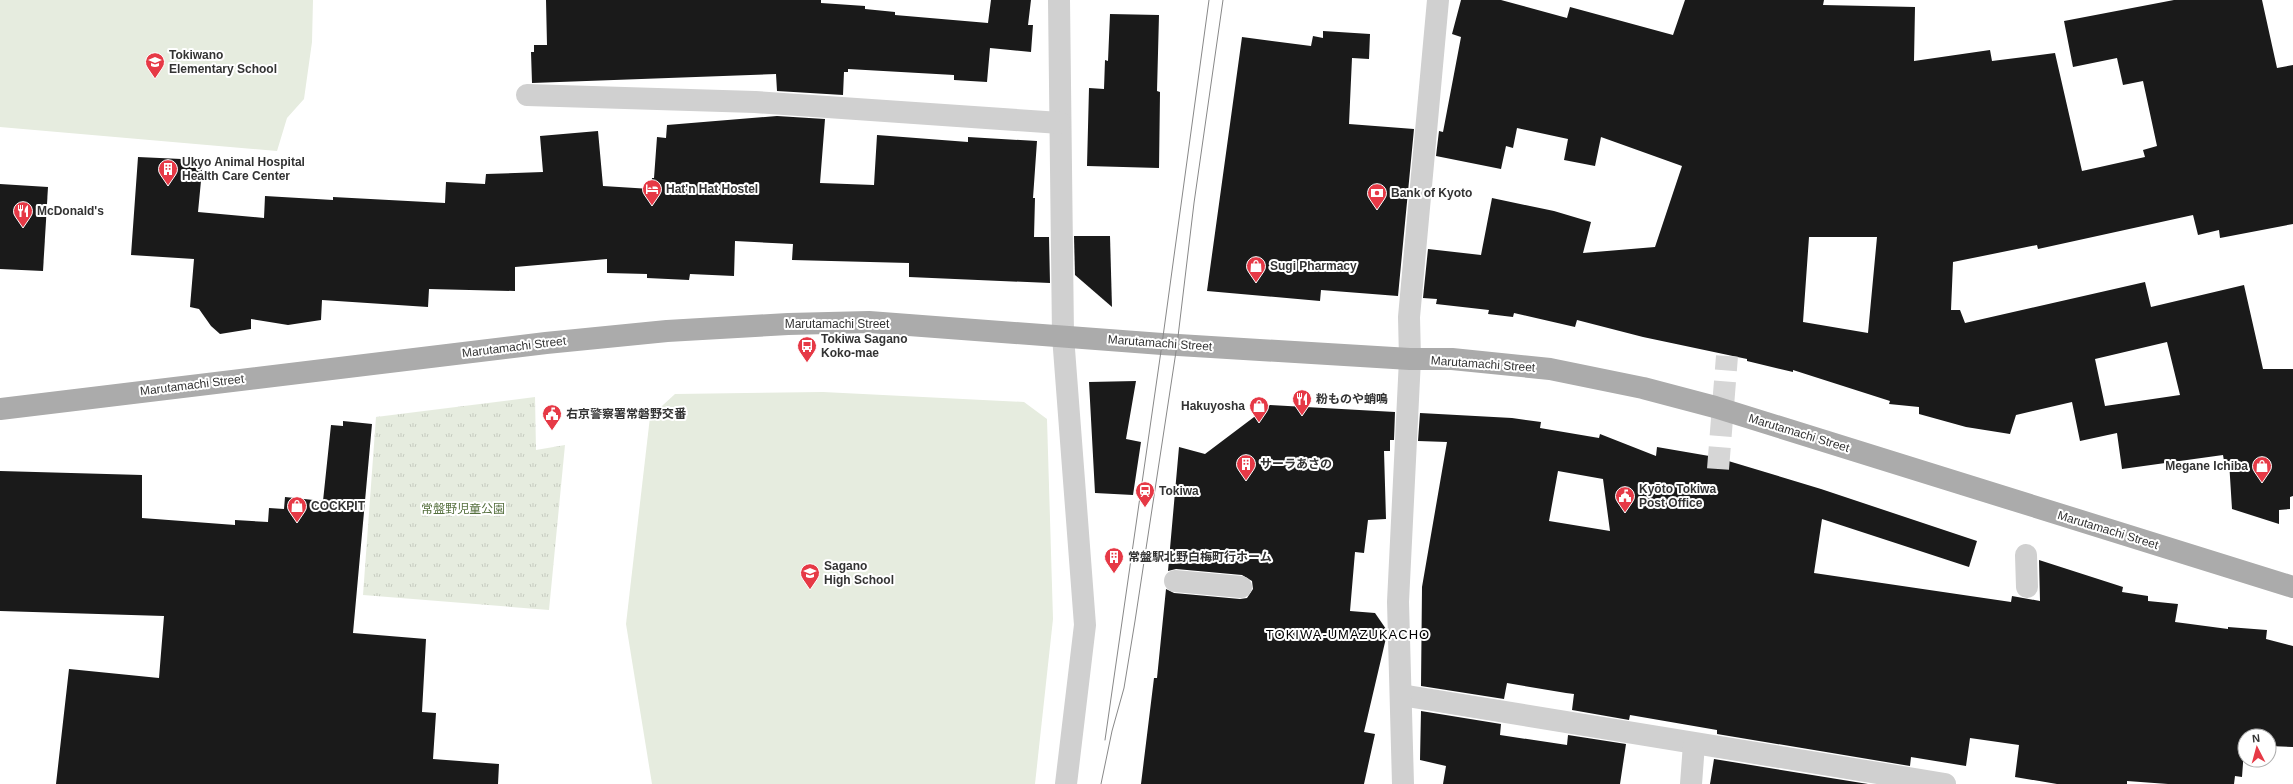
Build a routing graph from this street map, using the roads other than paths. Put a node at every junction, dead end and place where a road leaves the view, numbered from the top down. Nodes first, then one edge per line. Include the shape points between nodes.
1 (1059, 0) edge
2 (1438, 0) edge
3 (527, 95) dead end
4 (1060, 123) junction
5 (1063, 336) junction
6 (1410, 359) junction
7 (0, 409) edge
8 (2026, 555) dead end
9 (1175, 581) dead end
10 (2027, 587) dead end
11 (2293, 587) edge
12 (1241, 588) dead end
13 (1401, 695) junction
14 (1694, 744) junction
15 (1066, 784) edge
16 (1403, 784) edge
17 (1691, 784) edge
18 (1945, 784) edge

1 - 4 street
2 - 6 street via 1420,208 1410,290
3 - 4 street via 755,102
4 - 5 street
5 - 6 main road, Marutamachi Street
5 - 7 main road, Marutamachi Street via 869,322 667,331 538,344
5 - 15 street via 1085,625
6 - 11 main road, Marutamachi Street via 1452,359 1550,369 1715,407
6 - 13 street via 1398,602
8 - 10 street
9 - 12 street
13 - 14 street
13 - 16 street
14 - 17 street
14 - 18 street

